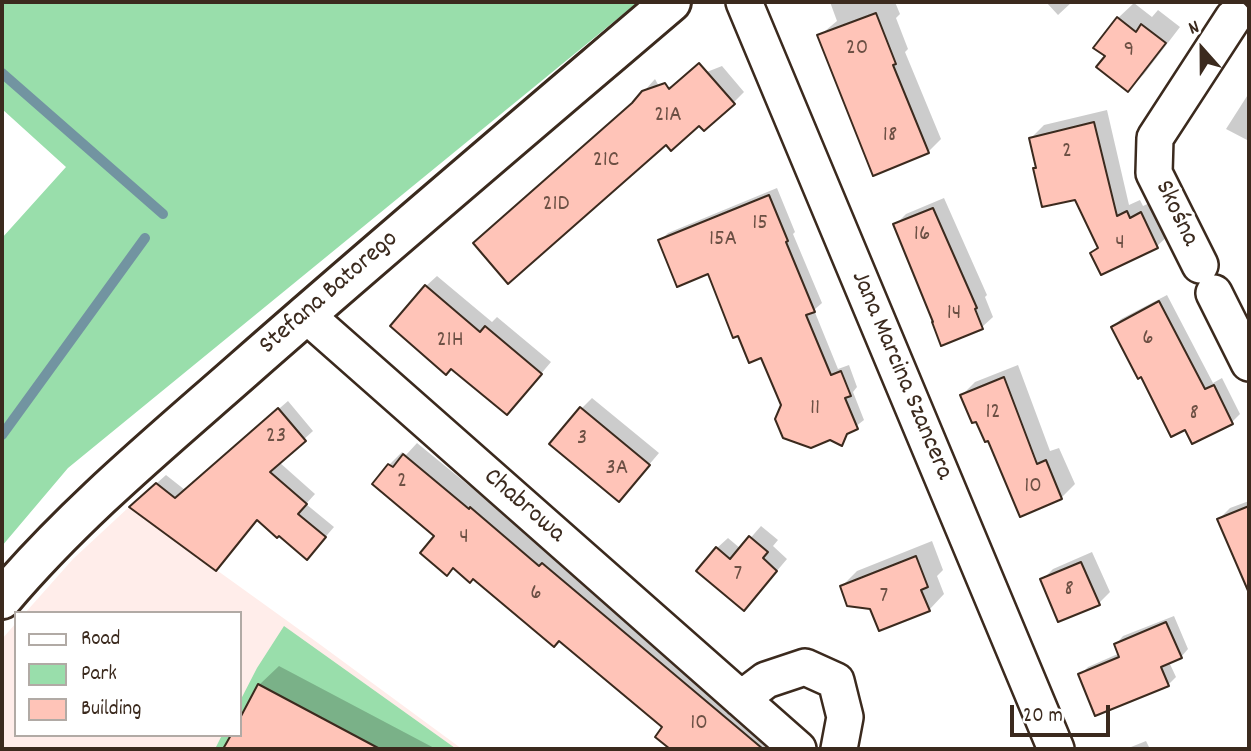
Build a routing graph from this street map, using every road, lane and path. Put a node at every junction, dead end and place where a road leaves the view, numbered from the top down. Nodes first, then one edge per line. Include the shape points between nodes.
1 (671, 2) edge
2 (744, 2) edge
3 (1231, 16) edge
4 (306, 314) junction
5 (1249, 362) edge
6 (2, 599) edge
7 (741, 699) junction
8 (798, 749) edge
9 (839, 749) edge
10 (1056, 749) edge

1 - 4 street, Stefana Batorego
2 - 10 street, Jana Marcina Szancera
3 - 5 street, Skośna via 1155,138 1154,173
4 - 6 street, Stefana Batorego via 93,502
4 - 7 street, Chabrowa
7 - 8 street, Chabrowa
7 - 9 street via 766,680 805,667 836,681 845,717

